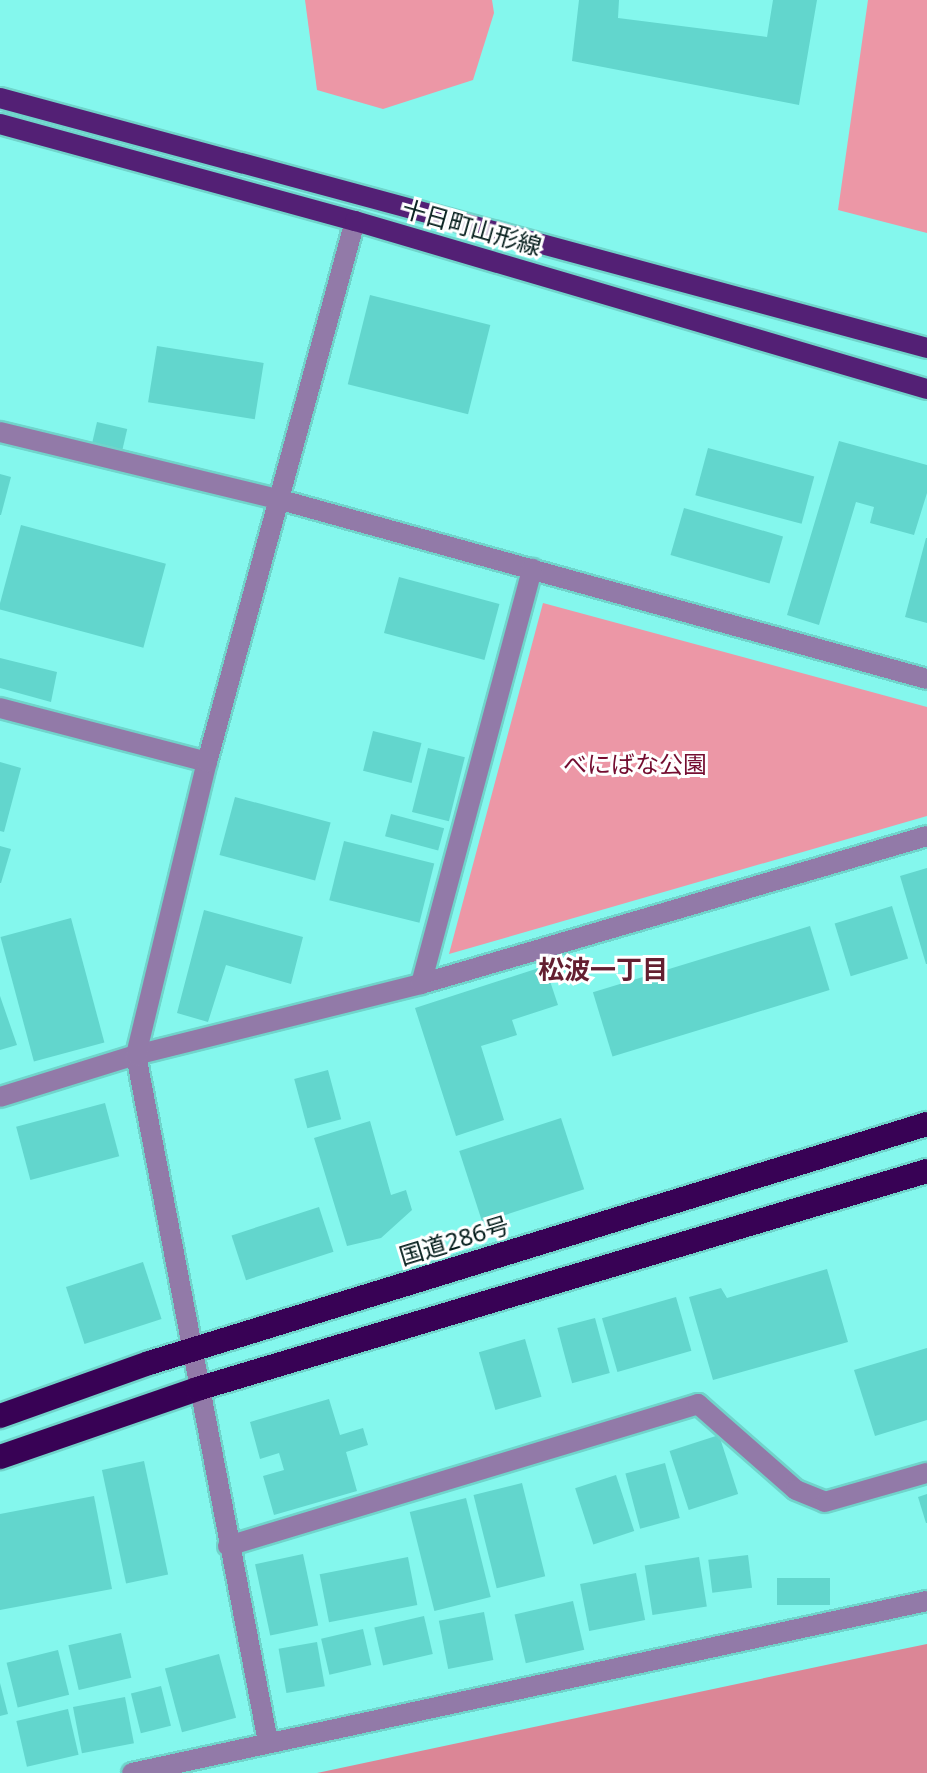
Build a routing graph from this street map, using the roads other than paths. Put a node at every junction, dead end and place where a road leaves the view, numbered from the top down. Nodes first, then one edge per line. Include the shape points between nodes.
1 (0, 98) edge
2 (0, 124) edge
3 (355, 221) junction
4 (927, 348) edge
5 (927, 389) edge
6 (0, 432) edge
7 (281, 500) junction
8 (532, 569) junction
9 (927, 679) edge
10 (0, 708) edge
11 (207, 762) junction
12 (927, 836) edge
13 (421, 984) junction
14 (136, 1055) junction
15 (0, 1097) edge
16 (927, 1124) edge
17 (927, 1171) edge
18 (189, 1351) junction
19 (197, 1389) junction
20 (0, 1416) edge
21 (0, 1457) edge
22 (927, 1473) edge
23 (228, 1546) junction
24 (927, 1601) edge
25 (268, 1742) junction
26 (132, 1773) edge

1 - 4 main road, 十日町山形線
2 - 3 main road, 十日町山形線
3 - 5 main road, 十日町山形線
3 - 7 street
6 - 7 street
7 - 8 street
7 - 11 street
8 - 9 street
8 - 13 street
10 - 11 street
11 - 14 street
12 - 13 street
13 - 14 street
14 - 15 street
14 - 18 street
16 - 18 highway, 国道286号
17 - 19 highway
18 - 19 street
18 - 20 highway, 国道286号
19 - 21 highway
19 - 23 street
22 - 23 street via 825,1502 796,1490 698,1404
23 - 25 street
24 - 25 street
25 - 26 street

